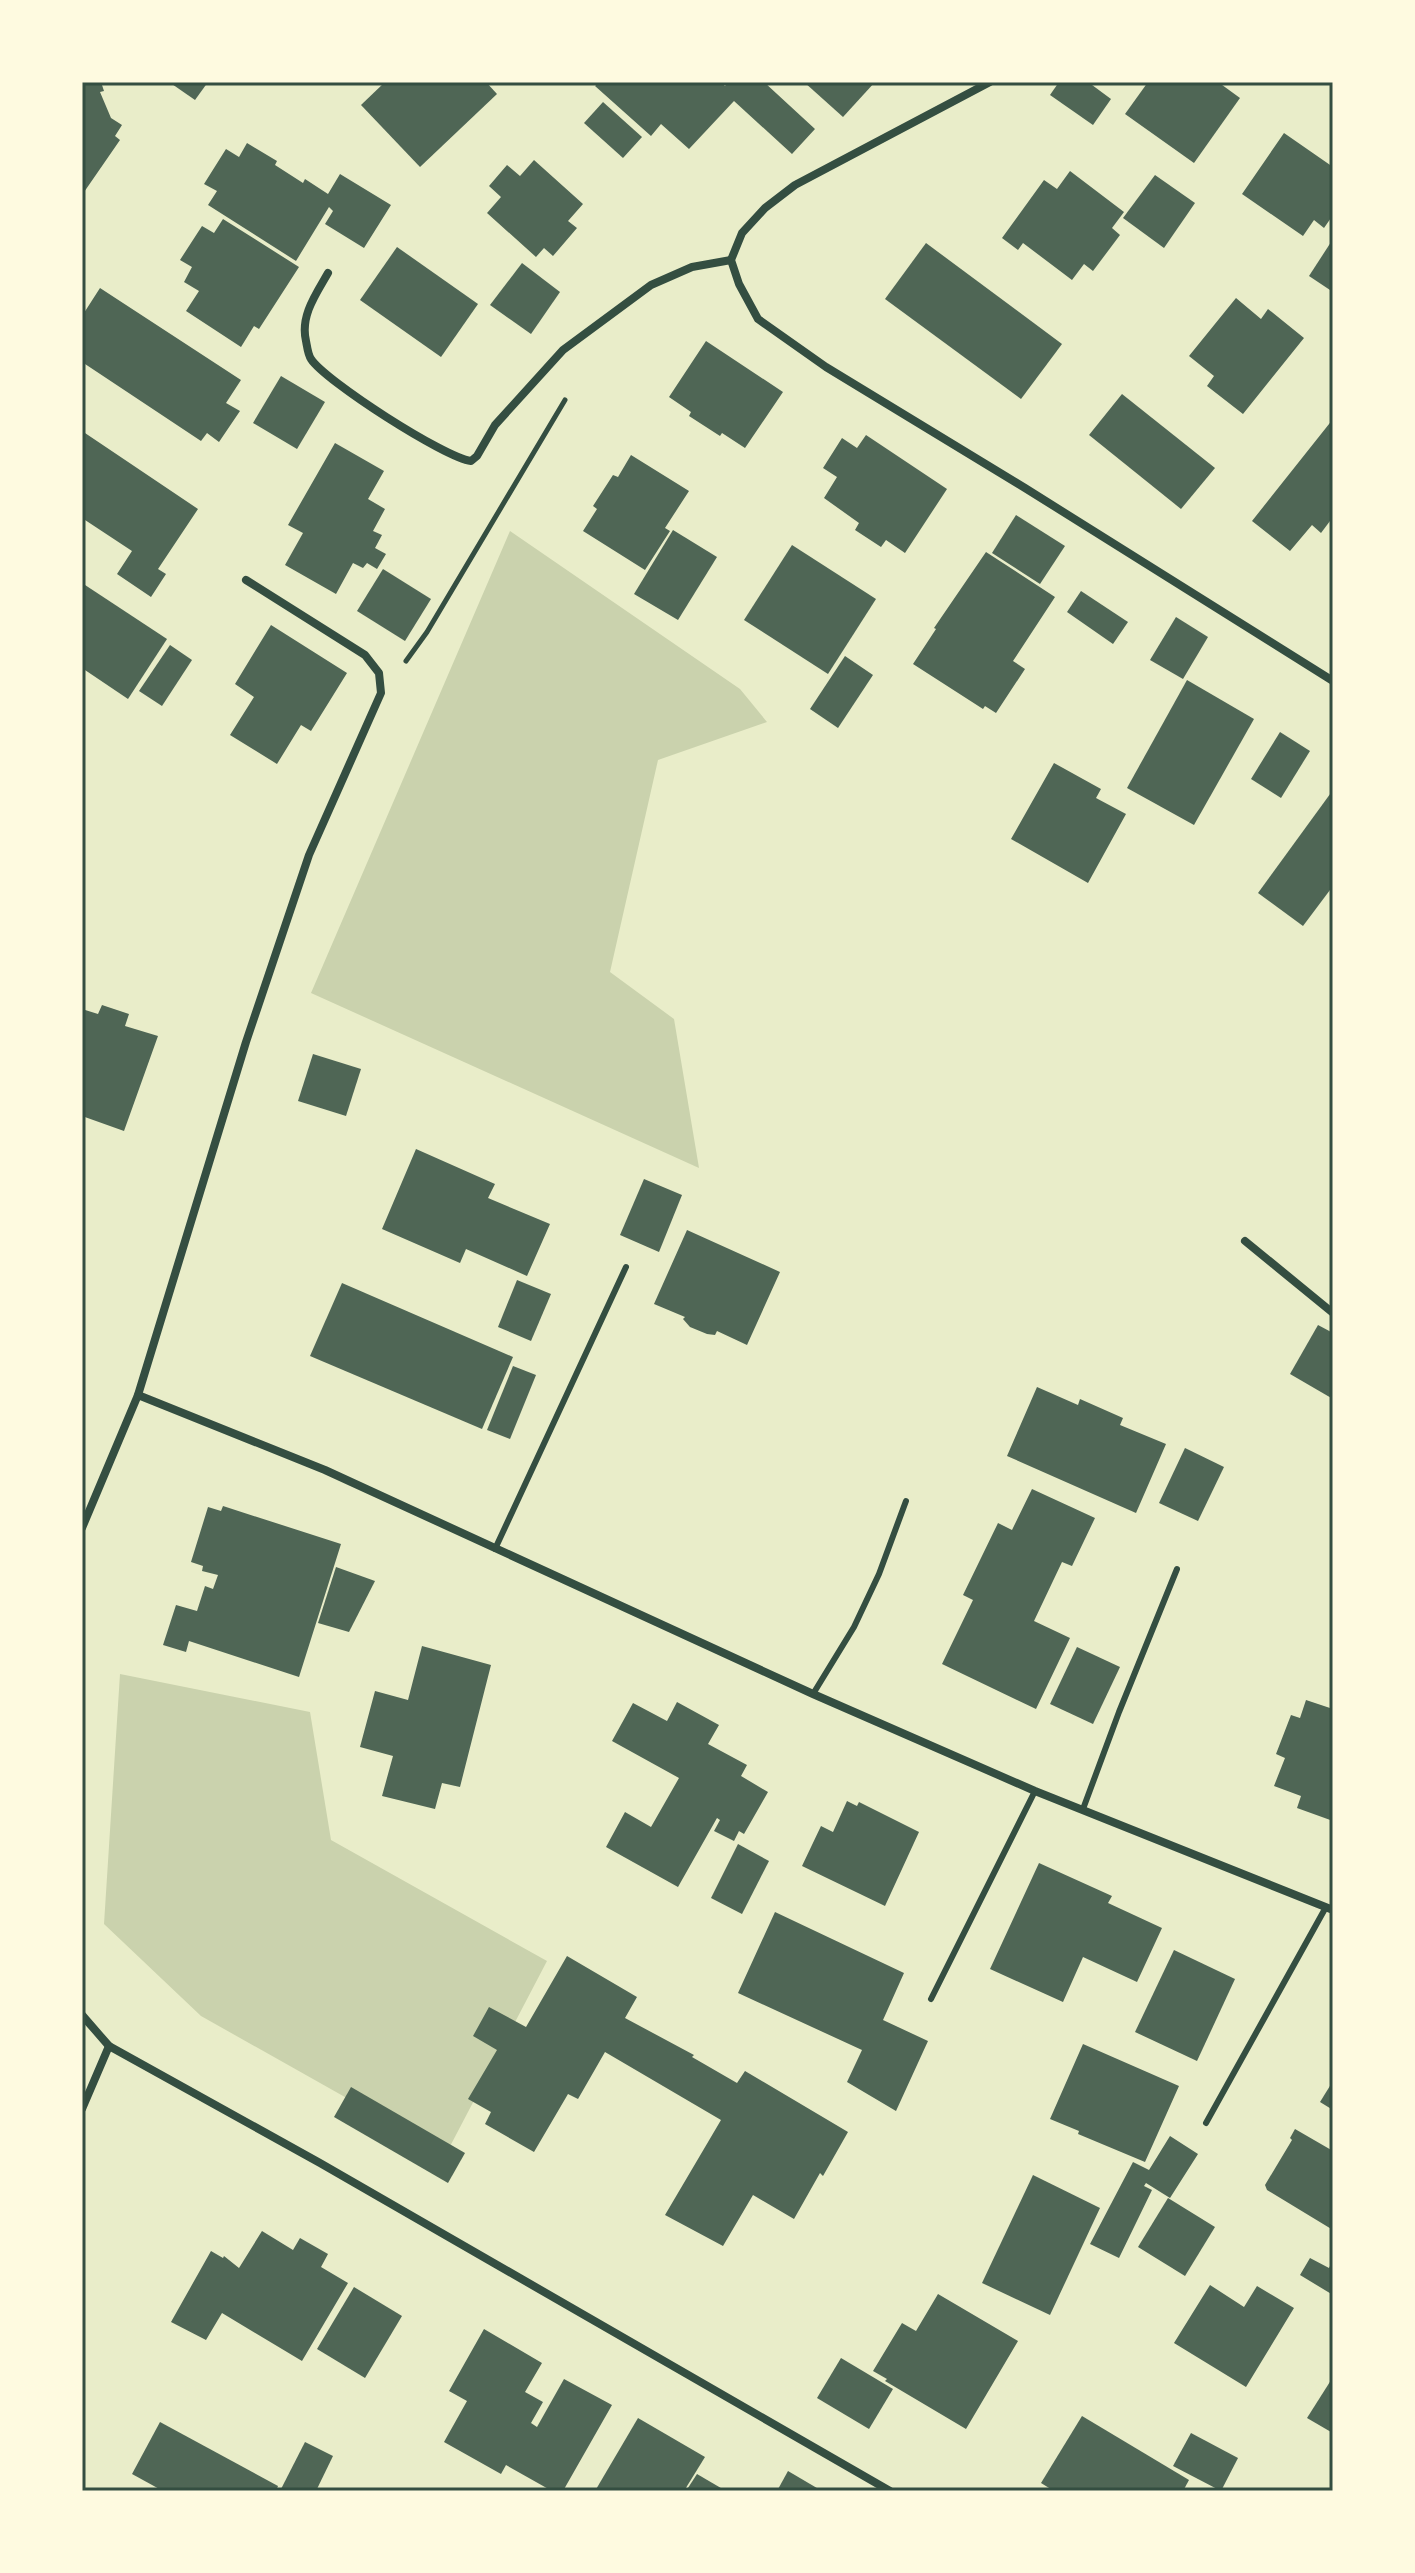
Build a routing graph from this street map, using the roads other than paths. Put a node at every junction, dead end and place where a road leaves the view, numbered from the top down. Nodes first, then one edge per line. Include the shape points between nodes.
1 (990, 82) edge
2 (731, 260) junction
3 (328, 273) dead end
4 (246, 580) dead end
5 (1333, 681) edge
6 (1245, 1241) dead end
7 (626, 1267) dead end
8 (1333, 1313) edge
9 (138, 1395) junction
10 (906, 1501) dead end
11 (82, 1528) edge
12 (495, 1549) junction
13 (1177, 1569) dead end
14 (813, 1694) junction
15 (1035, 1791) junction
16 (1083, 1809) junction
17 (1330, 1908) edge
18 (931, 1999) dead end
19 (82, 2015) edge
20 (109, 2046) junction
21 (82, 2109) edge
22 (1206, 2123) dead end
23 (890, 2491) edge

1 - 2 street via 795,185 742,233
2 - 3 street via 692,267 651,285 563,350 495,425 471,461 449,455 389,419 311,359 305,321
2 - 5 street via 758,319 826,367
4 - 9 street via 365,655 379,673 381,693 309,855
6 - 8 street
7 - 12 lane
9 - 11 street
9 - 12 street via 325,1470
10 - 14 lane via 854,1627
12 - 14 street
13 - 16 lane
14 - 15 street
15 - 16 street
15 - 18 lane
16 - 17 street
17 - 22 lane
19 - 20 street
20 - 21 street
20 - 23 street

